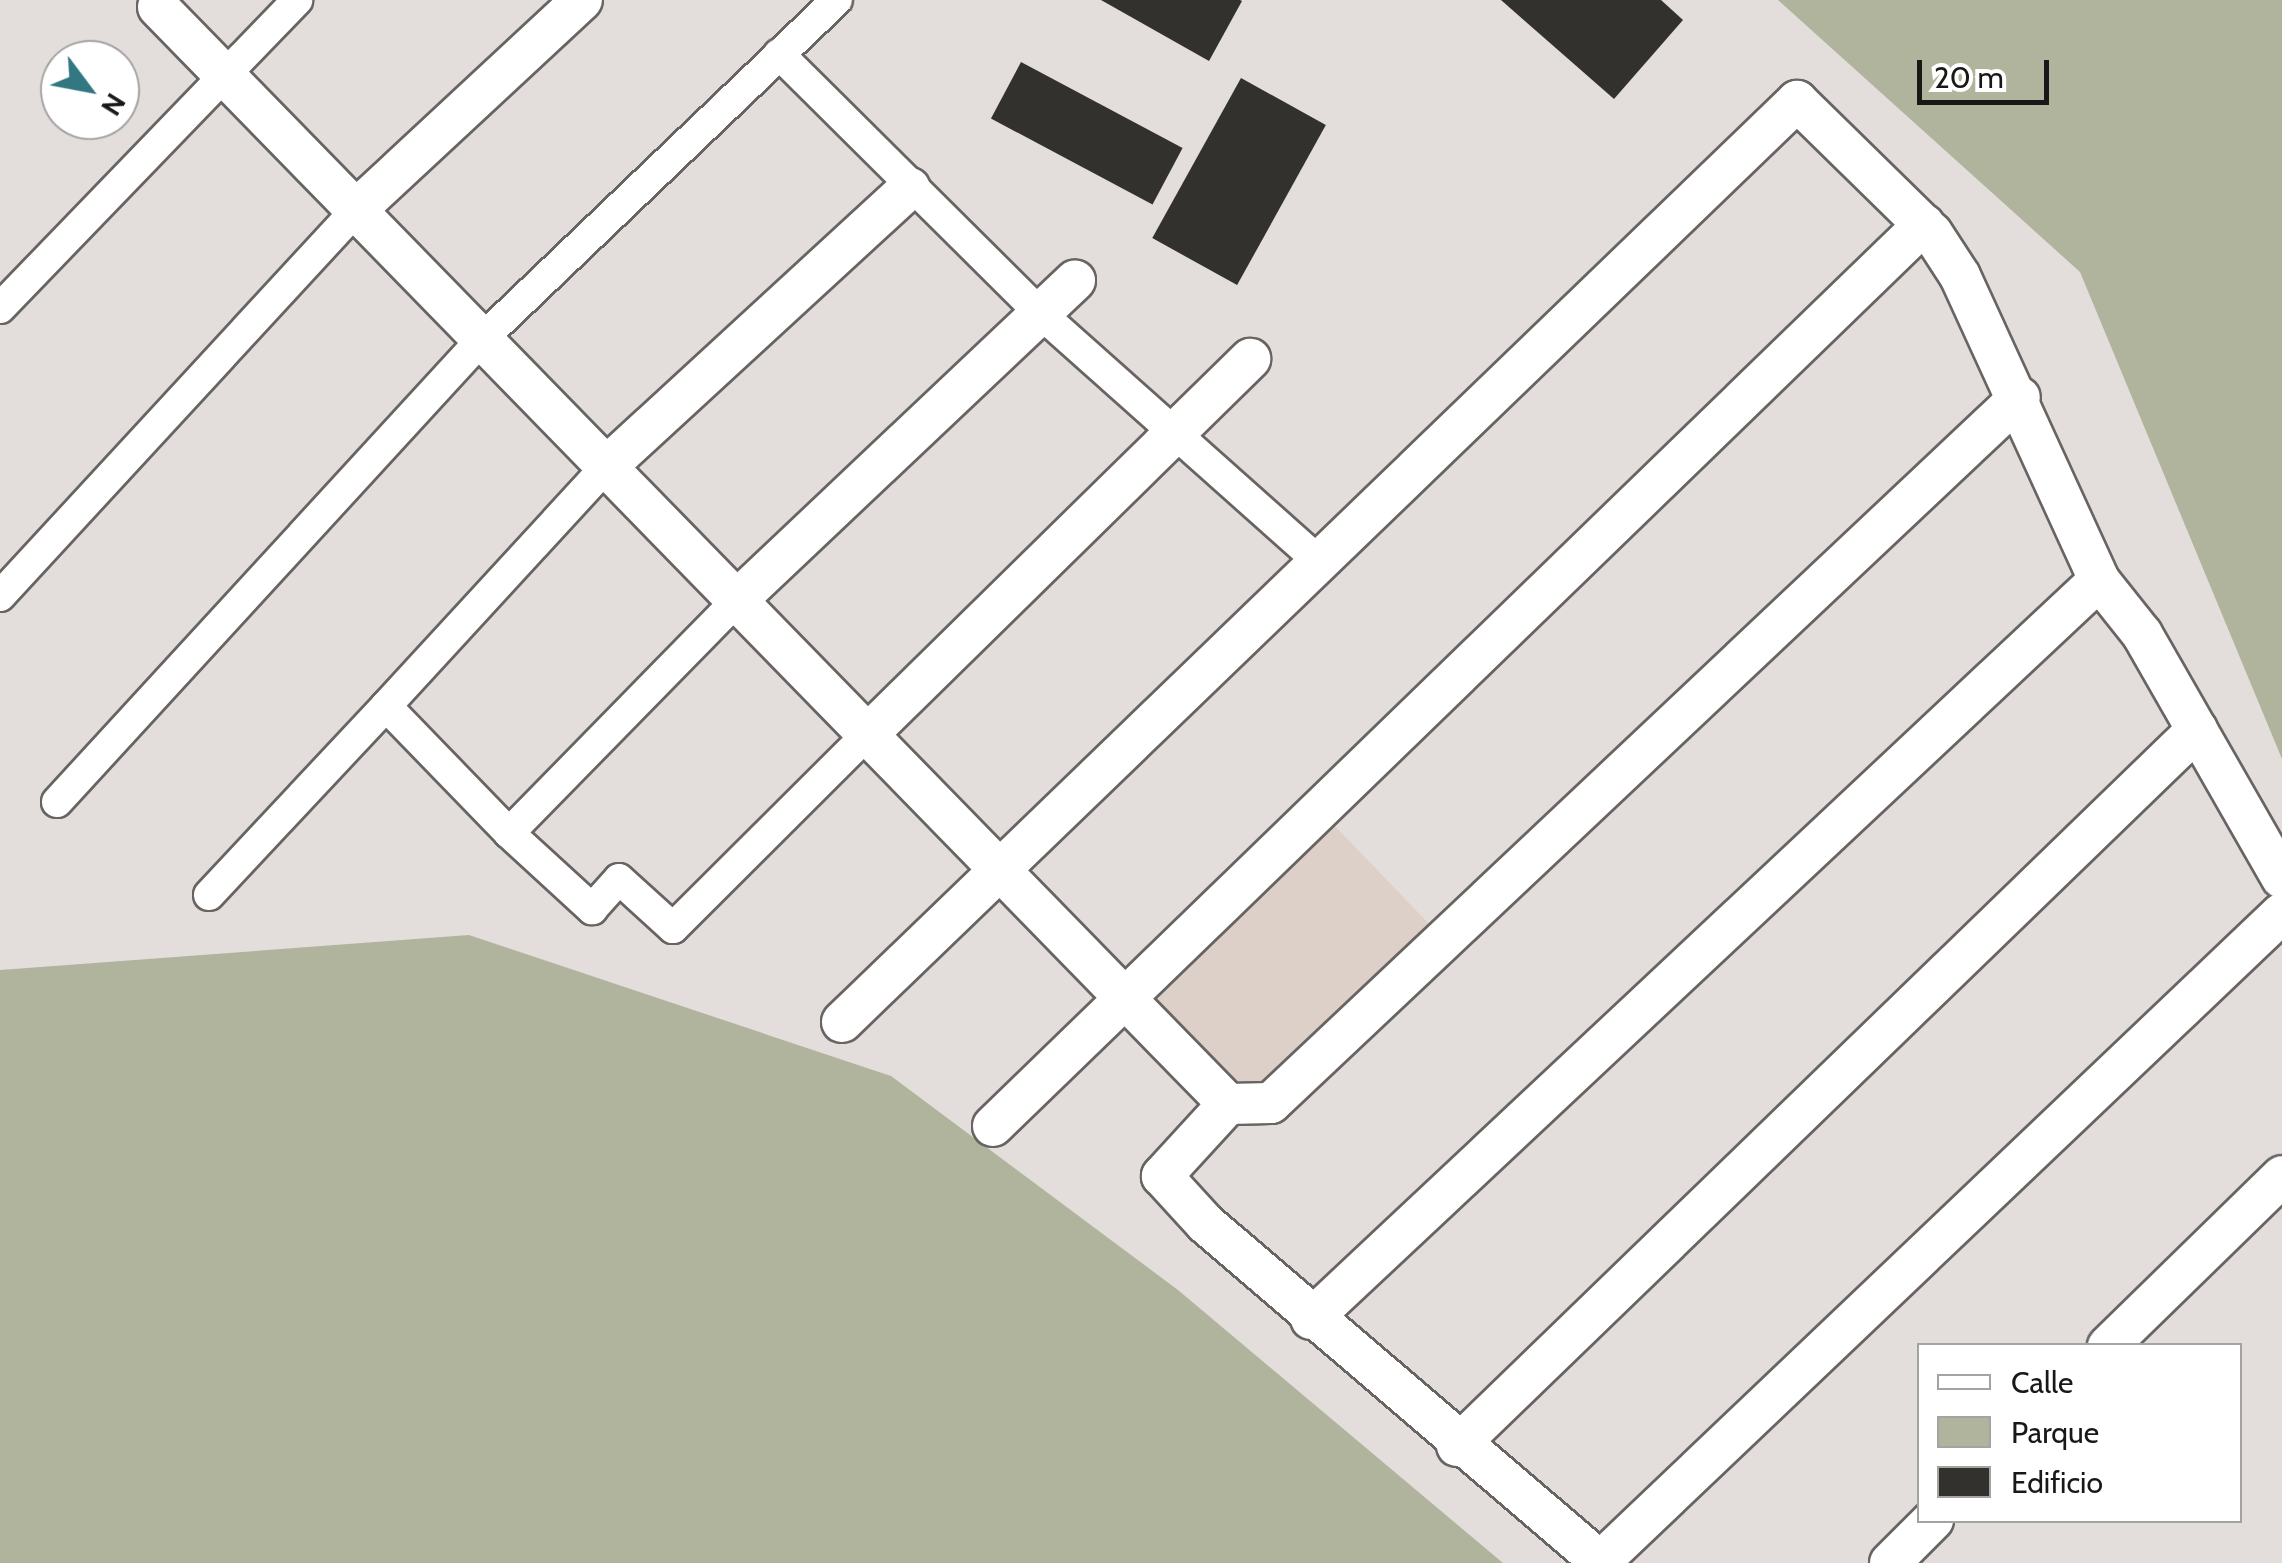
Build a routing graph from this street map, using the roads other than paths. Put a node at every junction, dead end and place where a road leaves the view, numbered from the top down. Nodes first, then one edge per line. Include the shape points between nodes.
1 (297, 0) edge
2 (582, 0) edge
3 (837, 0) edge
4 (158, 7) dead end
5 (779, 54) junction
6 (221, 70) junction
7 (910, 188) junction
8 (357, 208) junction
9 (1924, 224) junction
10 (1075, 281) dead end
11 (0, 308) edge
12 (1040, 313) junction
13 (482, 339) junction
14 (1250, 359) dead end
15 (2020, 397) junction
16 (1172, 435) junction
17 (605, 468) junction
18 (1319, 562) junction
19 (2099, 580) junction
20 (0, 596) edge
21 (735, 602) junction
22 (386, 706) junction
23 (2197, 730) junction
24 (865, 736) junction
25 (57, 802) dead end
26 (510, 833) junction
27 (999, 871) junction
28 (2282, 878) edge
29 (209, 895) dead end
30 (2282, 914) edge
31 (1128, 996) junction
32 (842, 1022) dead end
33 (1228, 1104) junction
34 (993, 1126) dead end
35 (2282, 1176) edge
36 (1311, 1319) junction
37 (2111, 1343) edge
38 (1457, 1446) junction
39 (1929, 1523) edge
40 (1601, 1562) edge
41 (1890, 1563) edge

1 - 6 street
2 - 8 street
3 - 5 street
4 - 6 street
5 - 7 street
5 - 13 street
6 - 8 street
6 - 11 street
7 - 12 street
7 - 17 street
8 - 13 street
8 - 20 street
9 - 15 street
9 - 18 street via 1798,101
9 - 31 street
10 - 12 street
12 - 16 street
12 - 21 street
13 - 17 street
13 - 25 street
14 - 16 street
15 - 19 street
15 - 33 street via 1271,1103
16 - 18 street
16 - 24 street
17 - 21 street
17 - 22 street
18 - 27 street
19 - 23 street
19 - 36 street
21 - 24 street
21 - 26 street
22 - 26 street
22 - 29 street
23 - 28 street
23 - 38 street
24 - 26 street via 673,928 619,879 592,909
24 - 27 street
27 - 31 street
27 - 32 street
30 - 40 street
31 - 33 street
31 - 34 street
33 - 36 street via 1162,1176
35 - 37 street
36 - 38 street
38 - 40 street
39 - 41 street

